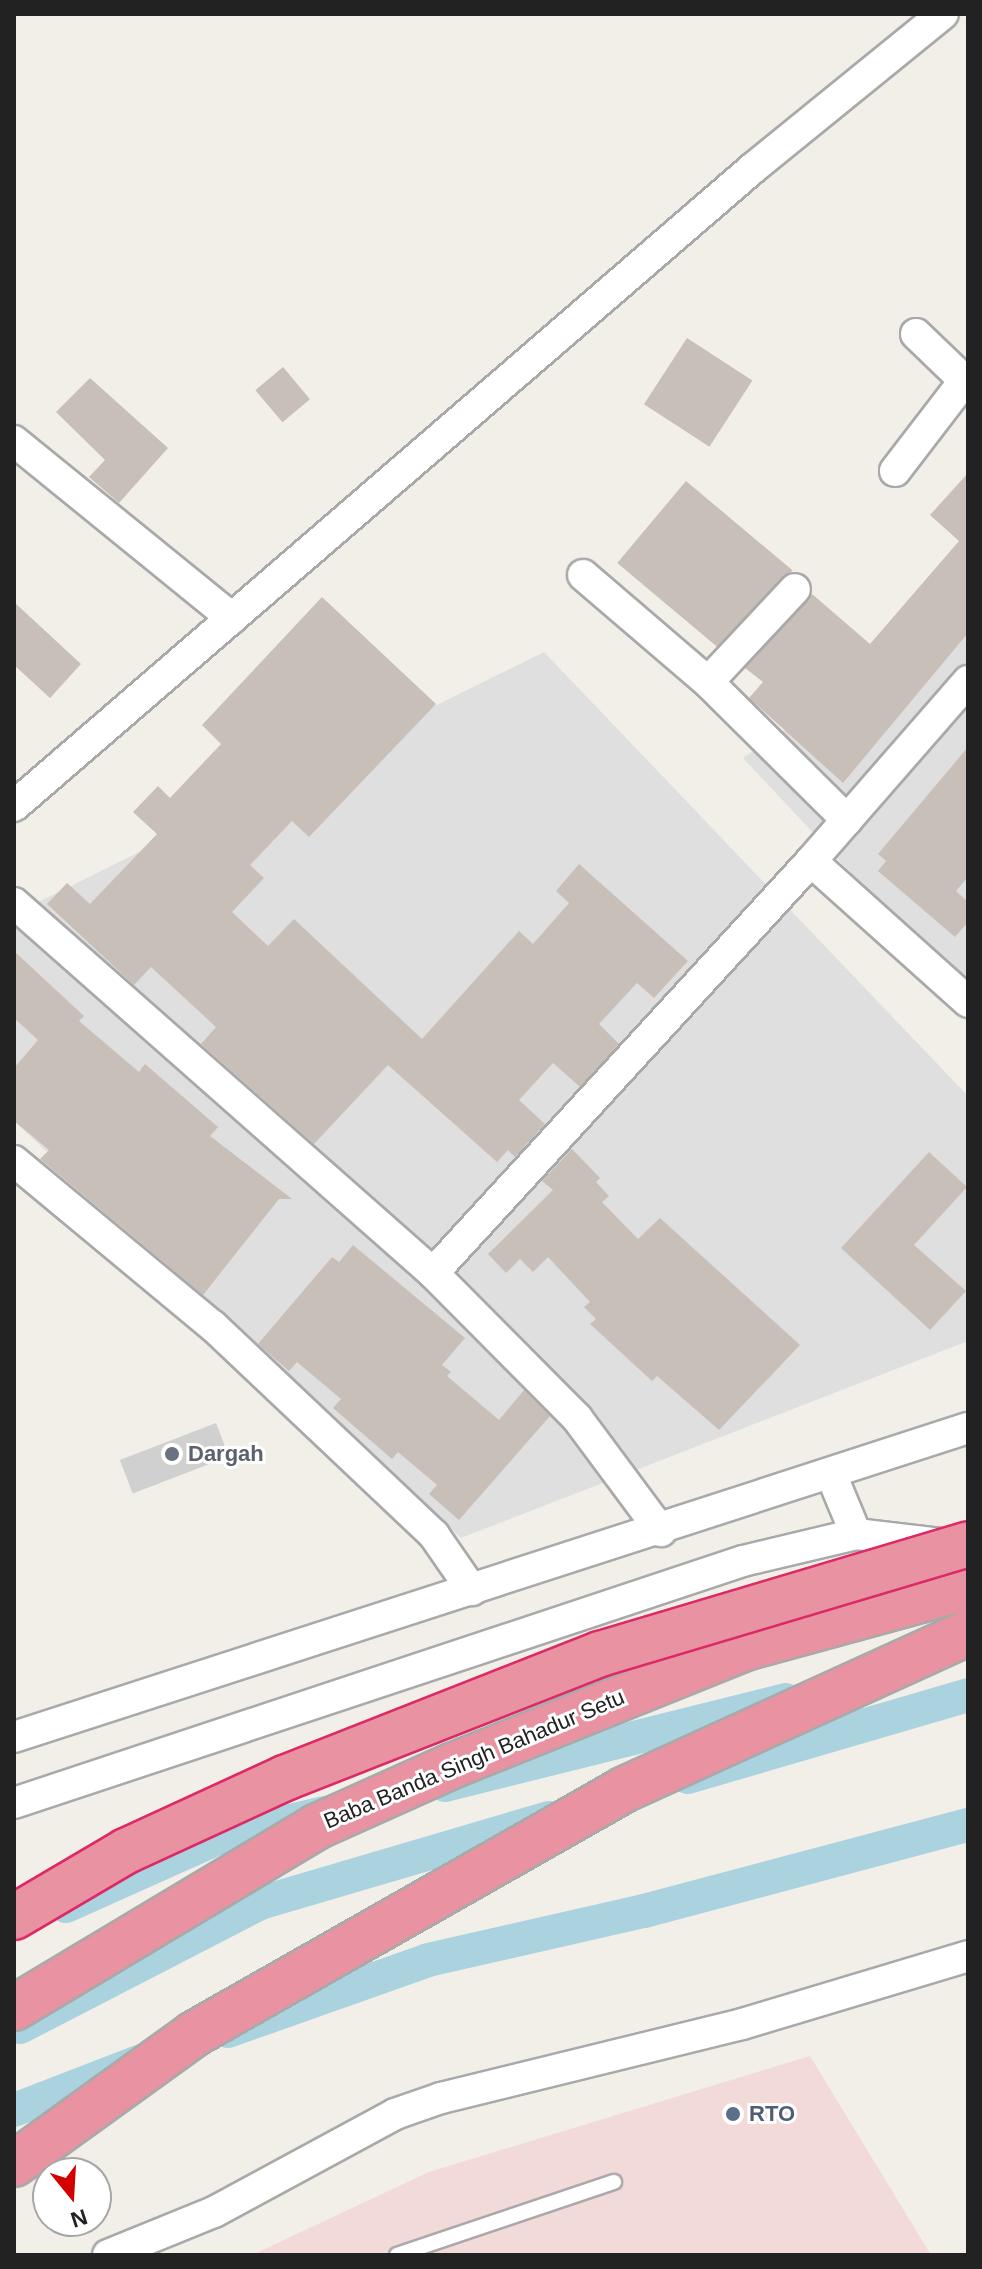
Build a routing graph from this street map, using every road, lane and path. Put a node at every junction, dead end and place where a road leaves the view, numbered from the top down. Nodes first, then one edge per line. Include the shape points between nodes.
1 (943, 14) edge
2 (916, 334) dead end
3 (967, 380) edge
4 (14, 441) edge
5 (895, 471) dead end
6 (583, 575) dead end
7 (795, 589) dead end
8 (232, 618) junction
9 (968, 681) edge
10 (708, 682) junction
11 (14, 806) edge
12 (847, 820) junction
13 (811, 861) junction
14 (14, 903) edge
15 (968, 1002) edge
16 (14, 1161) edge
17 (433, 1273) junction
18 (968, 1428) edge
19 (831, 1474) junction
20 (661, 1531) junction
21 (856, 1534) junction
22 (968, 1546) edge
23 (968, 1587) edge
24 (472, 1590) junction
25 (968, 1633) edge
26 (14, 1737) edge
27 (14, 1803) edge
28 (126, 1851) junction
29 (14, 1897) edge
30 (14, 1917) edge
31 (968, 1956) edge
32 (14, 2008) edge
33 (14, 2164) edge
34 (614, 2182) dead end
35 (108, 2255) edge
36 (397, 2255) edge

1 - 8 street via 752,169
2 - 3 street
3 - 5 street
4 - 8 street
6 - 10 street
7 - 10 street
8 - 11 street
9 - 12 street
10 - 12 street
12 - 13 street
13 - 15 street
13 - 17 street
14 - 17 street
16 - 24 street via 213,1326 434,1535
17 - 20 street via 577,1418
18 - 19 street
19 - 20 street
19 - 21 street
20 - 24 street
21 - 22 street
21 - 27 street via 743,1561 503,1637
22 - 28 highway, bridge via 600,1654 285,1778
23 - 32 highway, Baba Banda Singh Bahadur Setu via 745,1648 452,1766 316,1827
24 - 26 street
25 - 33 highway via 623,1790 194,2034
28 - 29 highway, bridge
28 - 30 highway, bridge
31 - 35 street via 742,2024 441,2098 395,2114 261,2191
34 - 36 lane

